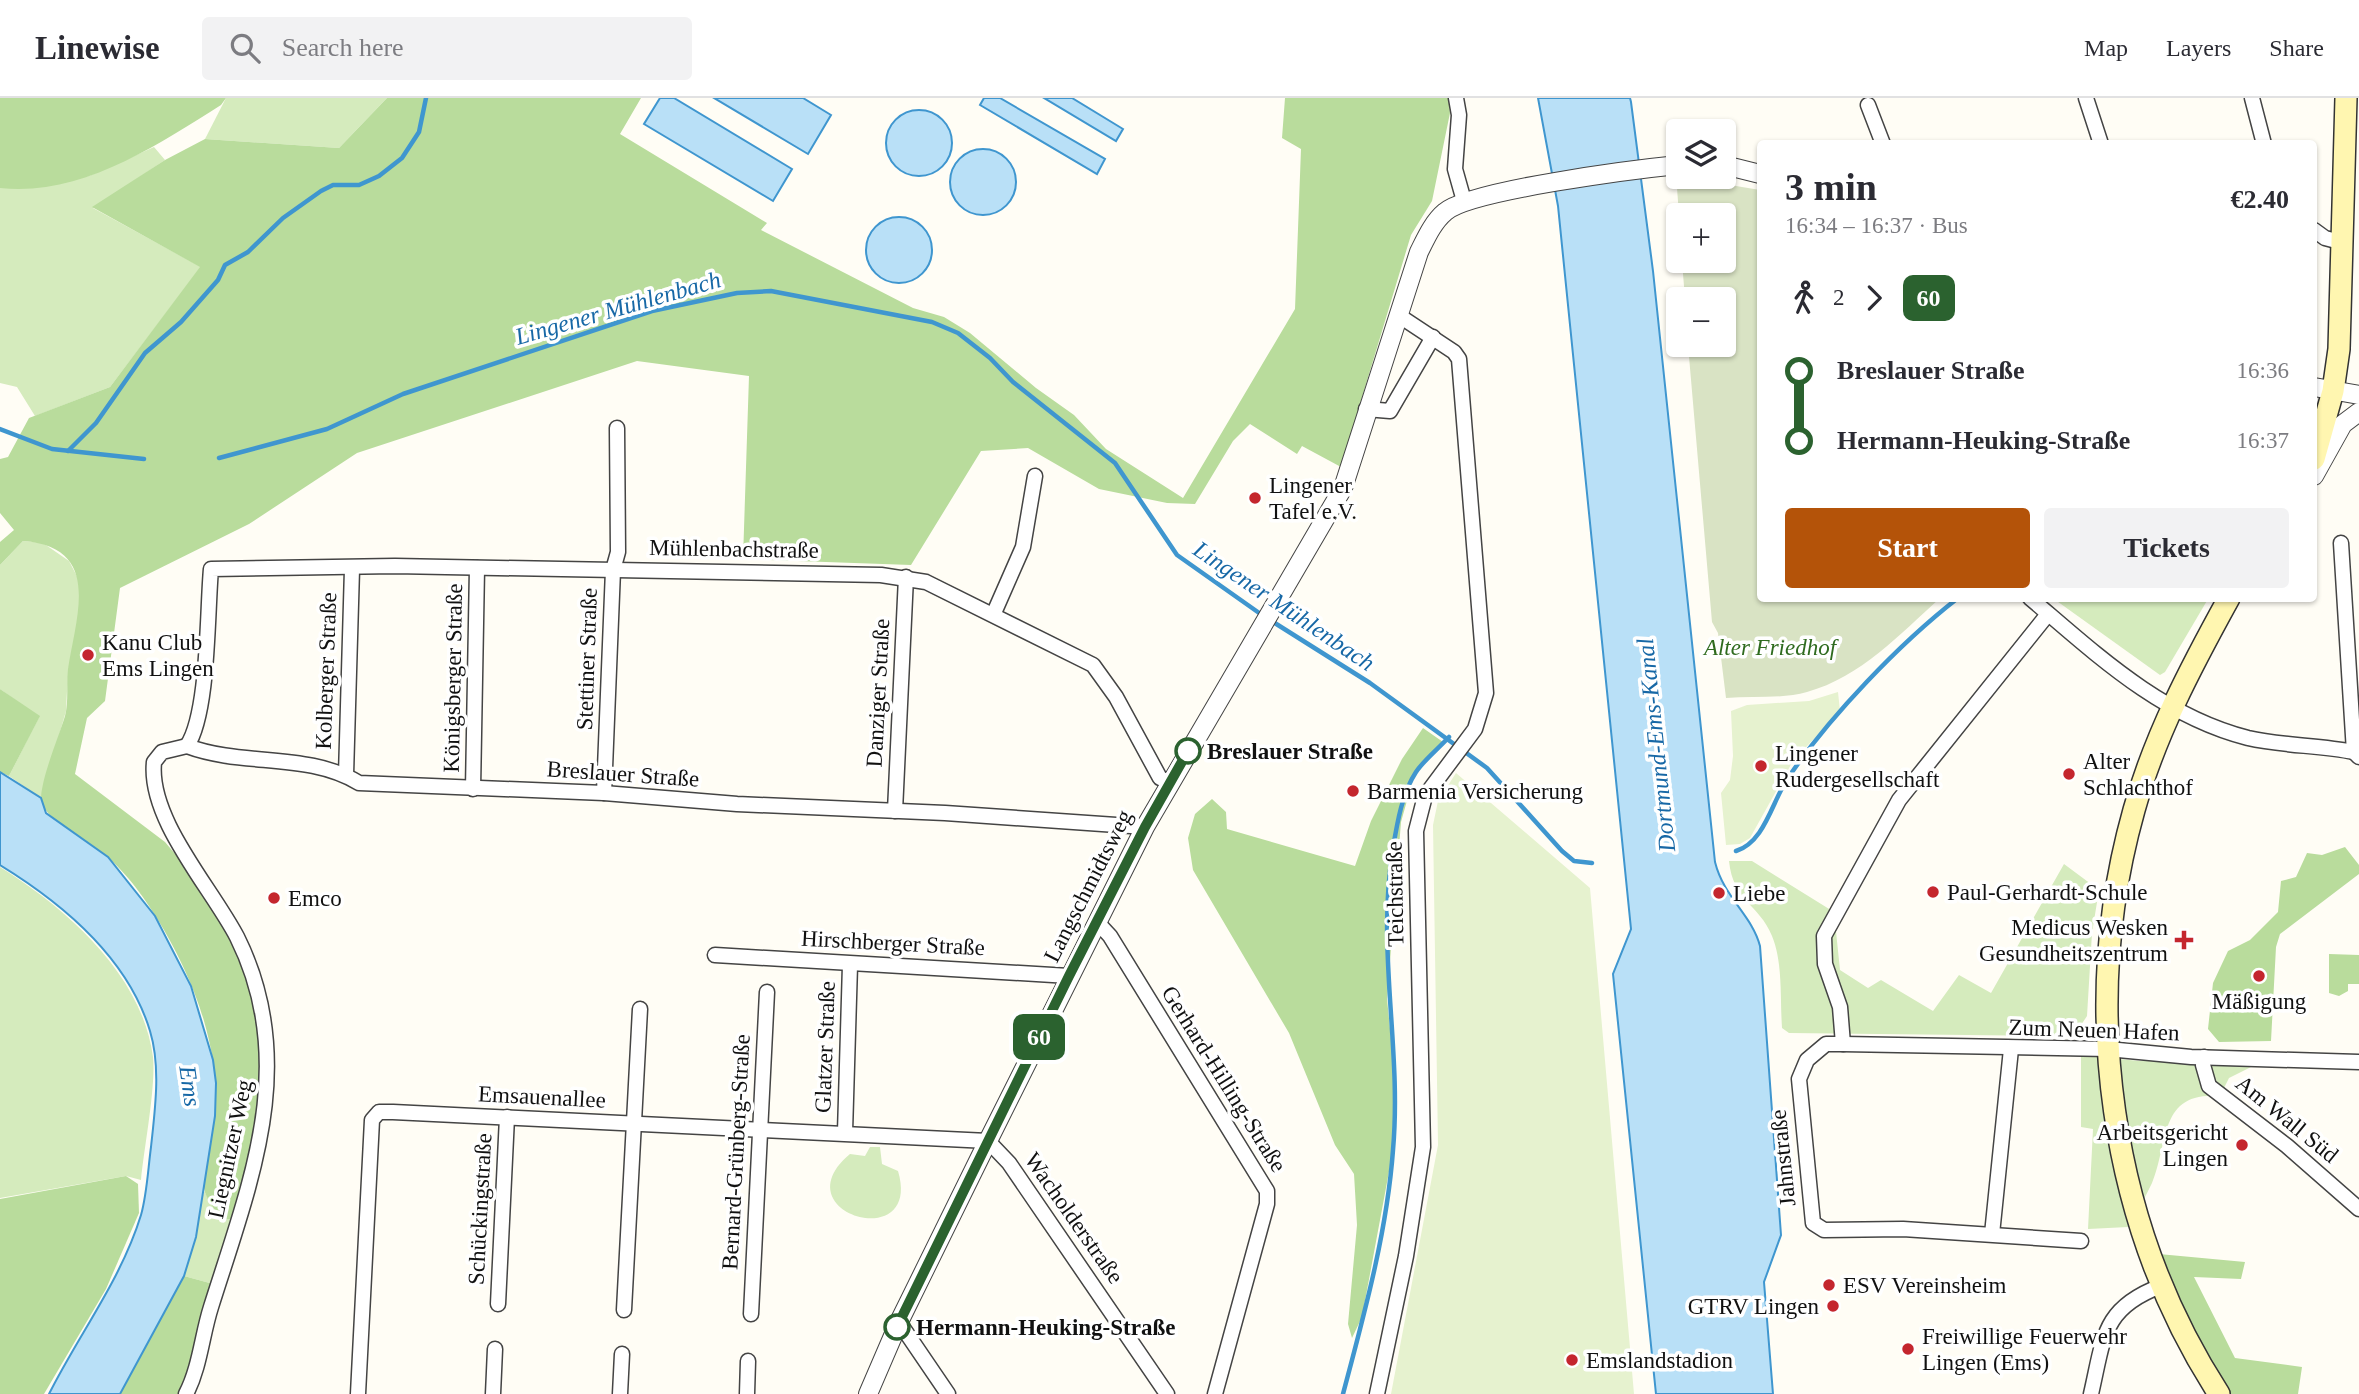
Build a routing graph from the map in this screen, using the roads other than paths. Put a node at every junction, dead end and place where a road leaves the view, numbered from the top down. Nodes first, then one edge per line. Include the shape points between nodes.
1 (1456, 98) edge
2 (2086, 98) edge
3 (2252, 98) edge
4 (2346, 98) edge
5 (1868, 105) dead end
6 (1881, 140) edge
7 (2100, 140) edge
8 (2263, 140) edge
9 (1666, 167) edge
10 (1736, 168) edge
11 (1757, 173) edge
12 (1464, 201) junction
13 (2317, 232) edge
14 (2344, 243) junction
15 (1398, 316) junction
16 (1433, 337) junction
17 (2323, 389) edge
18 (2359, 395) edge
19 (1366, 409) junction
20 (2359, 412) edge
21 (617, 428) dead end
22 (2317, 436) edge
23 (2317, 471) edge
24 (1035, 477) dead end
25 (2341, 542) dead end
26 (478, 568) junction
27 (352, 569) junction
28 (613, 570) junction
29 (906, 577) junction
30 (2034, 602) edge
31 (2227, 602) edge
32 (993, 613) junction
33 (2048, 614) junction
34 (2172, 707) junction
35 (187, 746) junction
36 (2356, 754) edge
37 (346, 775) junction
38 (1171, 781) junction
39 (473, 789) junction
40 (604, 793) junction
41 (895, 811) junction
42 (1145, 827) junction
43 (1097, 922) junction
44 (715, 955) dead end
45 (850, 964) junction
46 (1069, 976) junction
47 (766, 992) dead end
48 (640, 1009) dead end
49 (1826, 1044) joint
50 (1843, 1044) junction
51 (2011, 1049) junction
52 (2108, 1049) junction
53 (2204, 1057) junction
54 (2359, 1062) edge
55 (507, 1117) junction
56 (634, 1125) junction
57 (760, 1129) junction
58 (845, 1132) junction
59 (988, 1141) junction
60 (2359, 1209) edge
61 (1992, 1234) junction
62 (2081, 1241) dead end
63 (2161, 1286) junction
64 (498, 1304) dead end
65 (624, 1310) dead end
66 (751, 1314) dead end
67 (900, 1322) junction
68 (495, 1349) dead end
69 (622, 1354) dead end
70 (748, 1361) dead end
71 (186, 1394) edge
72 (359, 1394) edge
73 (493, 1394) edge
74 (620, 1394) edge
75 (747, 1394) edge
76 (869, 1394) edge
77 (948, 1394) edge
78 (1167, 1394) edge
79 (1215, 1394) edge
80 (1377, 1394) edge
81 (2091, 1394) edge
82 (2219, 1394) edge

1 - 12 street via 1455,169
2 - 7 street
3 - 8 street
4 - 14 main road
5 - 6 street
9 - 12 street, Langschmidtsweg
10 - 11 street
12 - 15 street, Langschmidtsweg via 1446,211 1432,228
13 - 14 street
14 - 17 main road via 2339,349
15 - 16 street, Teichstraße
15 - 19 street, Langschmidtsweg
16 - 19 street via 1390,411
16 - 80 street, Teichstraße via 1459,359 1486,693 1475,729 1425,796 1416,831 1423,1147
17 - 18 street
17 - 22 main road
19 - 38 street, Langschmidtsweg via 1343,488
20 - 23 street via 2343,424
21 - 28 street, Stettiner Straße via 618,552
24 - 32 street via 1023,547
25 - 36 street
26 - 27 street, Mühlenbachstraße
26 - 28 street, Mühlenbachstraße
26 - 39 street, Königsberger Straße
27 - 35 street, Mühlenbachstraße via 211,569 200,708
27 - 37 street, Kolberger Straße
28 - 29 street, Mühlenbachstraße
28 - 40 street, Stettiner Straße
29 - 32 street, Mühlenbachstraße
29 - 41 street, Danziger Straße
30 - 33 street
31 - 34 main road
32 - 38 street, Mühlenbachstraße via 1093,665 1160,778
33 - 34 street via 2117,671
33 - 50 street via 1899,800 1824,936 1825,964 1840,1007
34 - 36 street via 2199,722 2249,738
34 - 52 main road via 2134,808 2118,882 2109,937
35 - 37 street, Breslauer Straße via 208,754 325,766
35 - 71 street, Liegnitzer Weg via 162,752 154,762 157,791 170,828 230,925 256,978 269,1076 243,1210
37 - 39 street, Breslauer Straße via 359,783
38 - 42 street, Langschmidtsweg
39 - 40 street, Breslauer Straße
40 - 41 street, Breslauer Straße
41 - 42 street, Breslauer Straße
42 - 43 street, Langschmidtsweg
43 - 46 street, Langschmidtsweg
43 - 79 street, Gerhard-Hilling-Straße via 1110,936 1267,1191
44 - 45 street, Hirschberger Straße
45 - 46 street, Hirschberger Straße
45 - 58 street, Glatzer Straße
46 - 59 street, Langschmidtsweg
47 - 57 street, Bernard-Grünberg-Straße
48 - 56 street
49 - 50 street, Zum Neuen Hafen
49 - 61 street, Jahnstraße via 1808,1060 1799,1079 1813,1223 1824,1230
50 - 51 street, Zum Neuen Hafen
51 - 52 street, Zum Neuen Hafen
51 - 61 street
52 - 53 street, Zum Neuen Hafen
52 - 63 main road via 2127,1173 2145,1246
53 - 54 street, Zum Neuen Hafen
53 - 60 street, Am Wall Süd via 2209,1086
55 - 56 street, Emsauenallee
55 - 64 street, Schückingstraße
55 - 72 street, Emsauenallee via 379,1112 372,1120
56 - 57 street, Emsauenallee
56 - 65 street
57 - 58 street, Emsauenallee
57 - 66 street, Bernard-Grünberg-Straße
58 - 59 street, Emsauenallee
59 - 67 street, Langschmidtsweg
59 - 78 street, Wacholderstraße via 1009,1163
61 - 62 street, Jahnstraße
63 - 81 street via 2124,1304 2111,1319
63 - 82 main road
67 - 76 street, Langschmidtsweg
67 - 77 street
68 - 73 street
69 - 74 street
70 - 75 street

